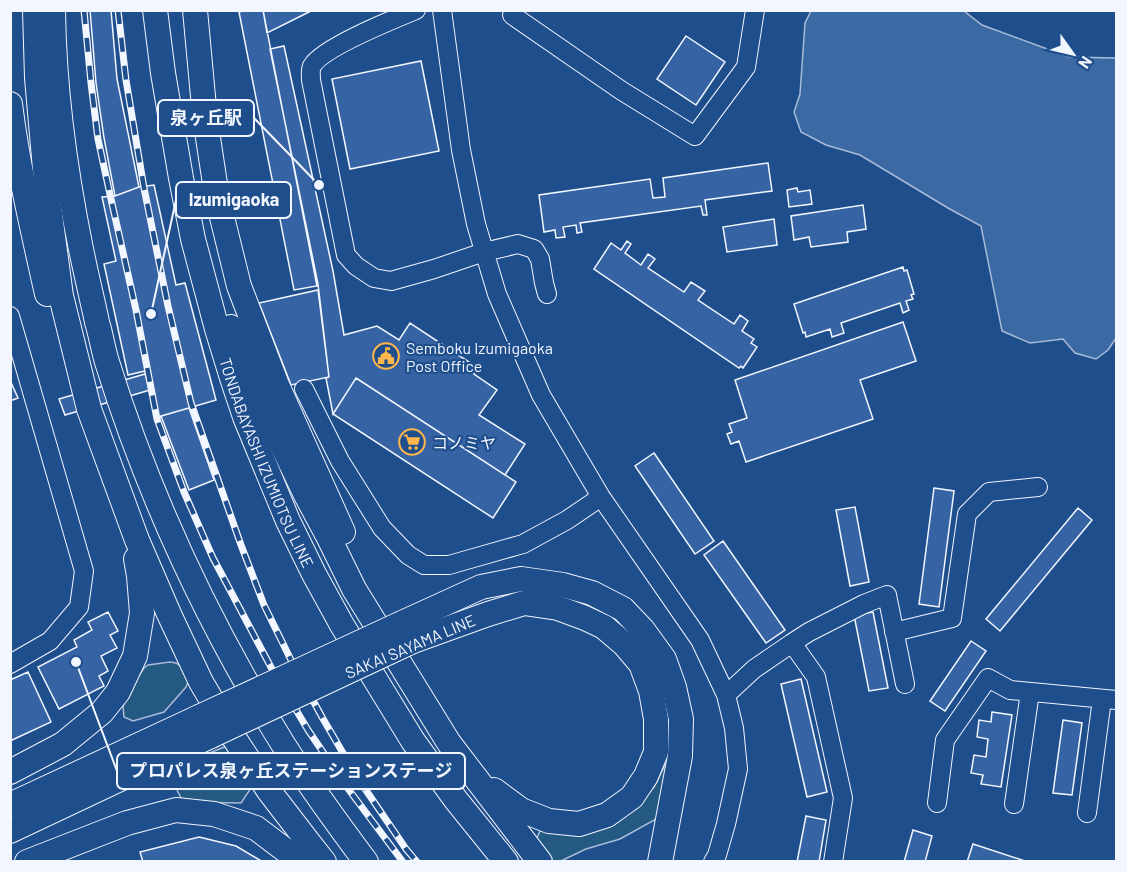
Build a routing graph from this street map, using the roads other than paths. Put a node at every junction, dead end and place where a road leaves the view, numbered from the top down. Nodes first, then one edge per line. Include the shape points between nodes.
1 (35, 10) edge
2 (53, 10) edge
3 (155, 10) edge
4 (195, 10) edge
5 (416, 10) edge
6 (442, 10) edge
7 (755, 10) edge
8 (512, 15) dead end
9 (10, 104) edge
10 (194, 239) junction
11 (484, 252) junction
12 (547, 294) dead end
13 (10, 316) edge
14 (304, 389) dead end
15 (89, 409) junction
16 (1038, 487) dead end
17 (119, 493) junction
18 (601, 497) junction
19 (407, 632) junction
20 (894, 632) junction
21 (792, 643) junction
22 (10, 664) edge
23 (411, 682) junction
24 (904, 684) dead end
25 (1030, 692) junction
26 (726, 695) junction
27 (1109, 700) edge
28 (205, 726) junction
29 (449, 743) junction
30 (10, 772) edge
31 (937, 803) dead end
32 (1014, 804) dead end
33 (10, 805) edge
34 (1087, 813) dead end
35 (10, 831) edge
36 (27, 861) edge
37 (301, 861) edge
38 (324, 861) edge
39 (366, 861) edge
40 (506, 861) edge
41 (540, 861) edge
42 (660, 861) edge
43 (712, 861) edge
44 (833, 861) edge

1 - 15 main road via 47,192 61,296
2 - 39 main road via 56,88 70,195 106,361 146,471 188,571 248,685 322,803
3 - 10 main road, TONDABAYASHI IZUMIOTSU LINE
4 - 23 main road via 217,197 239,286 277,385
5 - 11 street via 338,46 311,68 346,255 374,278 391,282
6 - 11 street via 460,150
7 - 8 street via 746,67 694,136
9 - 15 main road via 26,202 49,304
10 - 23 main road via 263,405 306,495 354,589
10 - 40 main road, TONDABAYASHI IZUMIOTSU LINE via 245,417 314,574 413,741
11 - 12 street via 518,244 534,249
11 - 18 street via 497,294 541,395
13 - 22 street via 84,571 79,607 50,641
14 - 18 street via 340,461 382,528 408,555 424,565 449,566 523,544
15 - 17 main road
16 - 20 street via 989,492 967,514 952,618
17 - 30 main road via 139,576 142,613 135,656 118,692 102,712 63,744
17 - 38 main road via 201,682 269,791
18 - 26 street via 700,640
19 - 28 main road, SAKAI SAYAMA LINE, bridge
19 - 29 main road, SAKAI SAYAMA LINE via 524,603 558,608 604,627 624,644 640,664 651,691 656,752 646,776 632,797 607,815 579,824 549,821 521,810 498,794
19 - 42 main road, SAKAI SAYAMA LINE via 481,587 521,579 592,593 623,609 664,659 681,719 680,756
20 - 21 street via 887,595
20 - 24 street
21 - 26 street via 754,669
21 - 44 street via 816,677 843,798
23 - 29 main road
25 - 27 street
25 - 31 street via 1010,690 988,678 945,740
25 - 32 street
26 - 43 street via 738,769 726,824
27 - 34 street
28 - 33 main road, SAKAI SAYAMA LINE
28 - 35 main road, SAKAI SAYAMA LINE
29 - 41 main road
36 - 37 main road via 127,823 176,810 214,814 256,828

